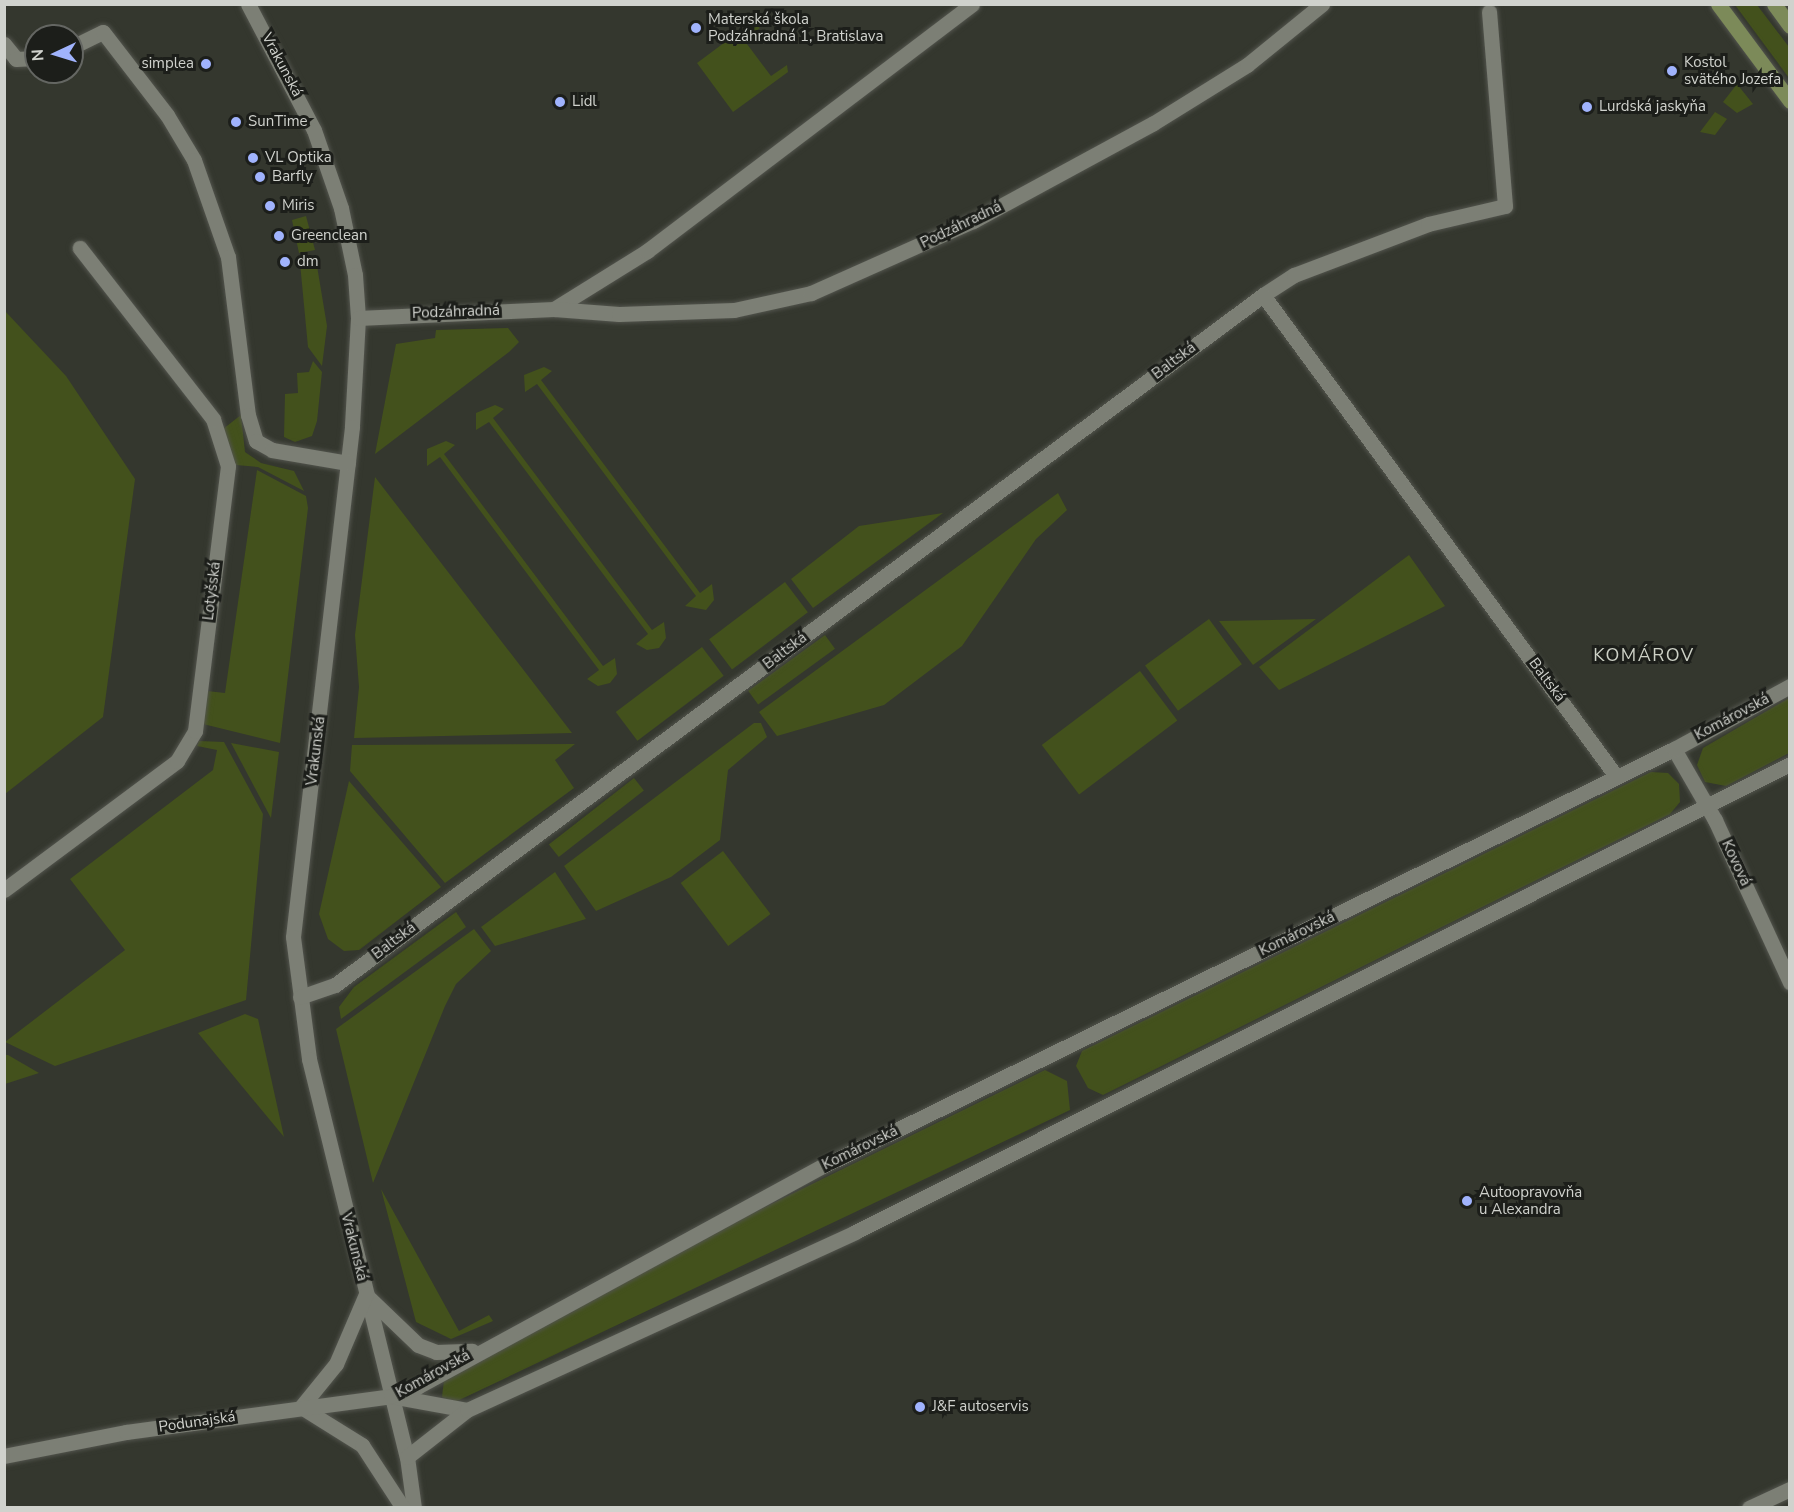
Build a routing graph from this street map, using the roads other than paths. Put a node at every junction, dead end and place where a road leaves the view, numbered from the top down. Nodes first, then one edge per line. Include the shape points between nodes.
1 (248, 4) edge
2 (972, 4) edge
3 (1322, 4) edge
4 (1718, 4) edge
5 (1774, 4) edge
6 (1489, 12) dead end
7 (1790, 26) edge
8 (84, 41) edge
9 (4, 44) edge
10 (24, 59) edge
11 (1790, 100) edge
12 (80, 248) dead end
13 (1263, 294) junction
14 (554, 309) junction
15 (358, 318) junction
16 (348, 463) junction
17 (1790, 686) edge
18 (1674, 749) junction
19 (1790, 764) edge
20 (1616, 776) junction
21 (1709, 807) junction
22 (4, 890) edge
23 (1790, 982) edge
24 (300, 997) junction
25 (366, 1294) junction
26 (474, 1351) junction
27 (391, 1396) junction
28 (301, 1407) junction
29 (467, 1410) junction
30 (4, 1456) edge
31 (407, 1457) junction
32 (1790, 1489) edge
33 (404, 1508) edge
34 (414, 1508) edge
35 (1749, 1508) edge

1 - 15 street, Vrakunská via 290,75 326,162 351,253
2 - 14 street, Podzáhradná via 647,250
3 - 14 street, Podzáhradná via 1247,65 1152,124 973,221 811,293 735,310 619,315
4 - 11 main road
5 - 7 main road
6 - 13 street, Baltská via 1505,206 1428,224 1294,274
8 - 16 street via 103,32 154,96 194,160 228,257 251,431 263,447
9 - 10 street via 16,59
12 - 22 street, Lotyšská via 213,419 228,466 195,731 177,760
13 - 20 street, Baltská
13 - 24 street, Baltská via 335,985
14 - 15 street, Podzáhradná
15 - 16 street, Vrakunská
16 - 24 street, Vrakunská via 293,937
17 - 18 street, Komárovská
18 - 20 street, Komárovská
18 - 21 street, Kovová
19 - 21 street
20 - 26 street, Komárovská via 823,1166
21 - 23 street, Kovová
21 - 29 street via 764,1276
24 - 25 street, Vrakunská via 309,1059
25 - 26 street via 418,1345 436,1352
25 - 27 street, Vrakunská
25 - 28 street via 336,1364
26 - 27 street, Komárovská via 417,1387
27 - 28 street, Podunajská
27 - 29 street, Komárovská
27 - 31 street, Vrakunská
28 - 30 street, Podunajská
28 - 33 street via 362,1445
29 - 31 street
31 - 34 street, Vrakunská
32 - 35 street

